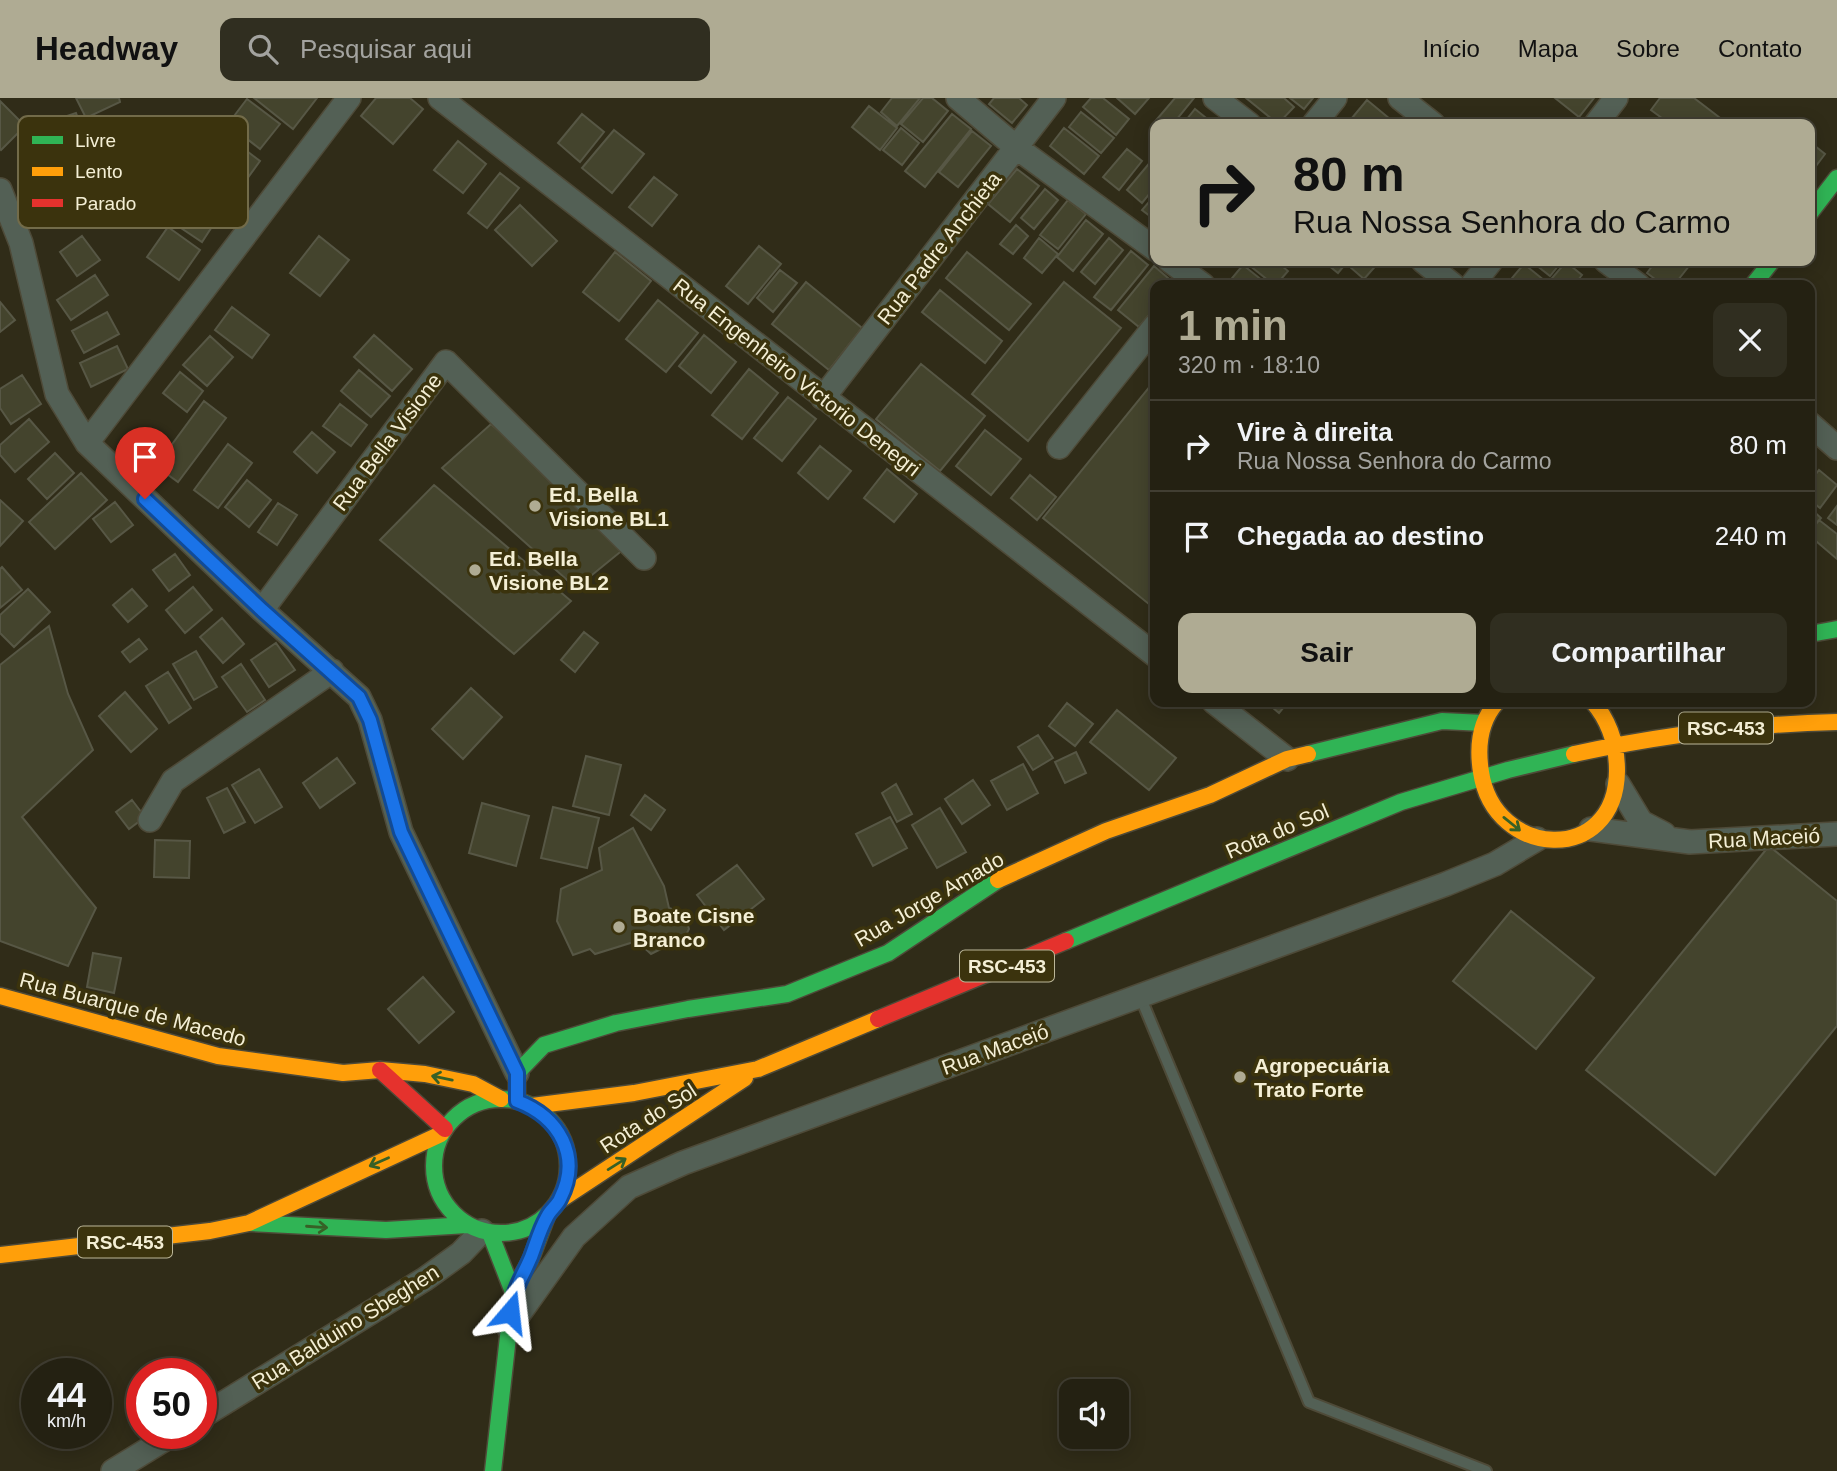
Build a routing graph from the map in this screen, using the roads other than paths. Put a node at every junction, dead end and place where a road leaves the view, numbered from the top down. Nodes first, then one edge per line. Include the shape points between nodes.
1 (349, 98) edge
2 (440, 98) edge
3 (958, 98) edge
4 (1054, 98) edge
5 (1215, 98) edge
6 (1335, 98) edge
7 (1400, 98) edge
8 (1616, 98) edge
9 (1243, 119) edge
10 (1318, 119) edge
11 (1427, 119) edge
12 (1600, 119) edge
13 (1017, 148) junction
14 (1837, 178) edge
15 (0, 190) edge
16 (1815, 207) edge
17 (1150, 245) edge
18 (1179, 266) edge
19 (1429, 266) edge
20 (1487, 266) edge
21 (1613, 266) edge
22 (1768, 266) edge
23 (1198, 277) edge
24 (1447, 280) edge
25 (1476, 280) edge
26 (1631, 280) edge
27 (1757, 280) edge
28 (1150, 332) edge
29 (823, 398) junction
30 (1815, 428) edge
31 (87, 443) junction
32 (1059, 447) dead end
33 (1837, 447) edge
34 (644, 558) dead end
35 (262, 610) junction
36 (1837, 629) edge
37 (1815, 633) edge
38 (1150, 651) edge
39 (332, 671) junction
40 (1220, 707) edge
41 (1492, 707) edge
42 (1598, 707) edge
43 (1837, 722) edge
44 (1484, 723) junction
45 (1617, 745) junction
46 (1287, 759) junction
47 (1481, 777) junction
48 (1618, 784) junction
49 (150, 820) dead end
50 (1591, 829) junction
51 (1837, 834) edge
52 (1537, 839) junction
53 (1690, 842) junction
54 (0, 996) edge
55 (1140, 996) junction
56 (758, 1069) junction
57 (380, 1070) junction
58 (517, 1073) junction
59 (517, 1102) junction
60 (443, 1131) junction
61 (560, 1200) junction
62 (547, 1216) junction
63 (249, 1223) junction
64 (480, 1229) junction
65 (0, 1255) edge
66 (513, 1292) junction
67 (508, 1331) junction
68 (217, 1407) edge
69 (149, 1449) edge
70 (113, 1471) edge
71 (492, 1471) edge
72 (1486, 1471) edge

1 - 31 street
2 - 29 street, Rua Engenheiro Victorio Denegri
3 - 13 street
4 - 13 street, Rua Padre Anchieta
5 - 9 street
6 - 10 street
7 - 11 street
8 - 12 street
13 - 17 street
13 - 29 street, Rua Padre Anchieta
14 - 16 main road
15 - 31 street via 21,243 57,394
18 - 23 street
19 - 24 street
20 - 25 street
21 - 26 street
22 - 27 main road
28 - 32 street
29 - 38 street, Rua Engenheiro Victorio Denegri
30 - 33 street
31 - 35 street
34 - 35 street, Rua Bella Visione via 446,362
35 - 39 street
36 - 37 main road
39 - 49 street via 173,781
39 - 58 street via 359,697 370,720 401,832
40 - 46 street
41 - 44 main road
42 - 45 main road
43 - 45 main road, Rota do Sol / RSC-453 via 1721,729
44 - 46 main road, Rua Jorge Amado via 1442,721
44 - 47 main road via 1478,749
45 - 47 main road, Rota do Sol / RSC-453
45 - 48 main road
46 - 58 main road, Rua Jorge Amado via 1210,795 1106,831 999,879 888,953 788,994 616,1023 544,1045
47 -> 52 main road via 1492,803 1511,825
47 - 56 main road, Rota do Sol / RSC-453 via 1401,802
48 - 50 main road via 1604,818
48 - 53 street, Rua Maceió via 1641,822
50 - 52 main road via 1565,840
50 - 53 street, Rua Maceió
51 - 53 street, Rua Maceió
52 - 55 street, Rua Maceió via 1495,864 1447,884
54 - 57 main road, Rua Buarque de Macedo via 218,1056 343,1073
55 - 67 street, Rua Maceió via 683,1163 629,1187 574,1237
55 - 72 lane via 1309,1402
56 - 59 main road, Rota do Sol / RSC-453 via 634,1093
61 -> 56 main road, Rota do Sol / RSC-453
59 -> 57 main road, Rua Buarque de Macedo via 473,1084
57 - 60 main road
58 - 59 main road
59 - 60 main road, RSC-453 via 488,1100 463,1110
59 - 61 main road, Rua Buarque de Macedo / RSC-453 via 548,1117 560,1133 567,1151 568,1176
60 -> 63 main road, RSC-453
60 - 64 main road, Rua Buarque de Macedo via 434,1158 436,1184 447,1207
61 - 62 main road, Rua Buarque de Macedo / RSC-453
62 - 64 main road, Rua Buarque de Macedo / RSC-453 via 510,1233
62 - 66 main road, Rua Buarque de Macedo
63 -> 64 main road, RSC-453
63 - 65 main road, RSC-453
64 - 66 main road, Rua Buarque de Macedo
64 - 68 street, Rua Balduino Sbeghen via 461,1253 425,1279
66 - 67 main road, Rua Buarque de Macedo
67 - 71 main road, Rua Buarque de Macedo
69 - 70 street

